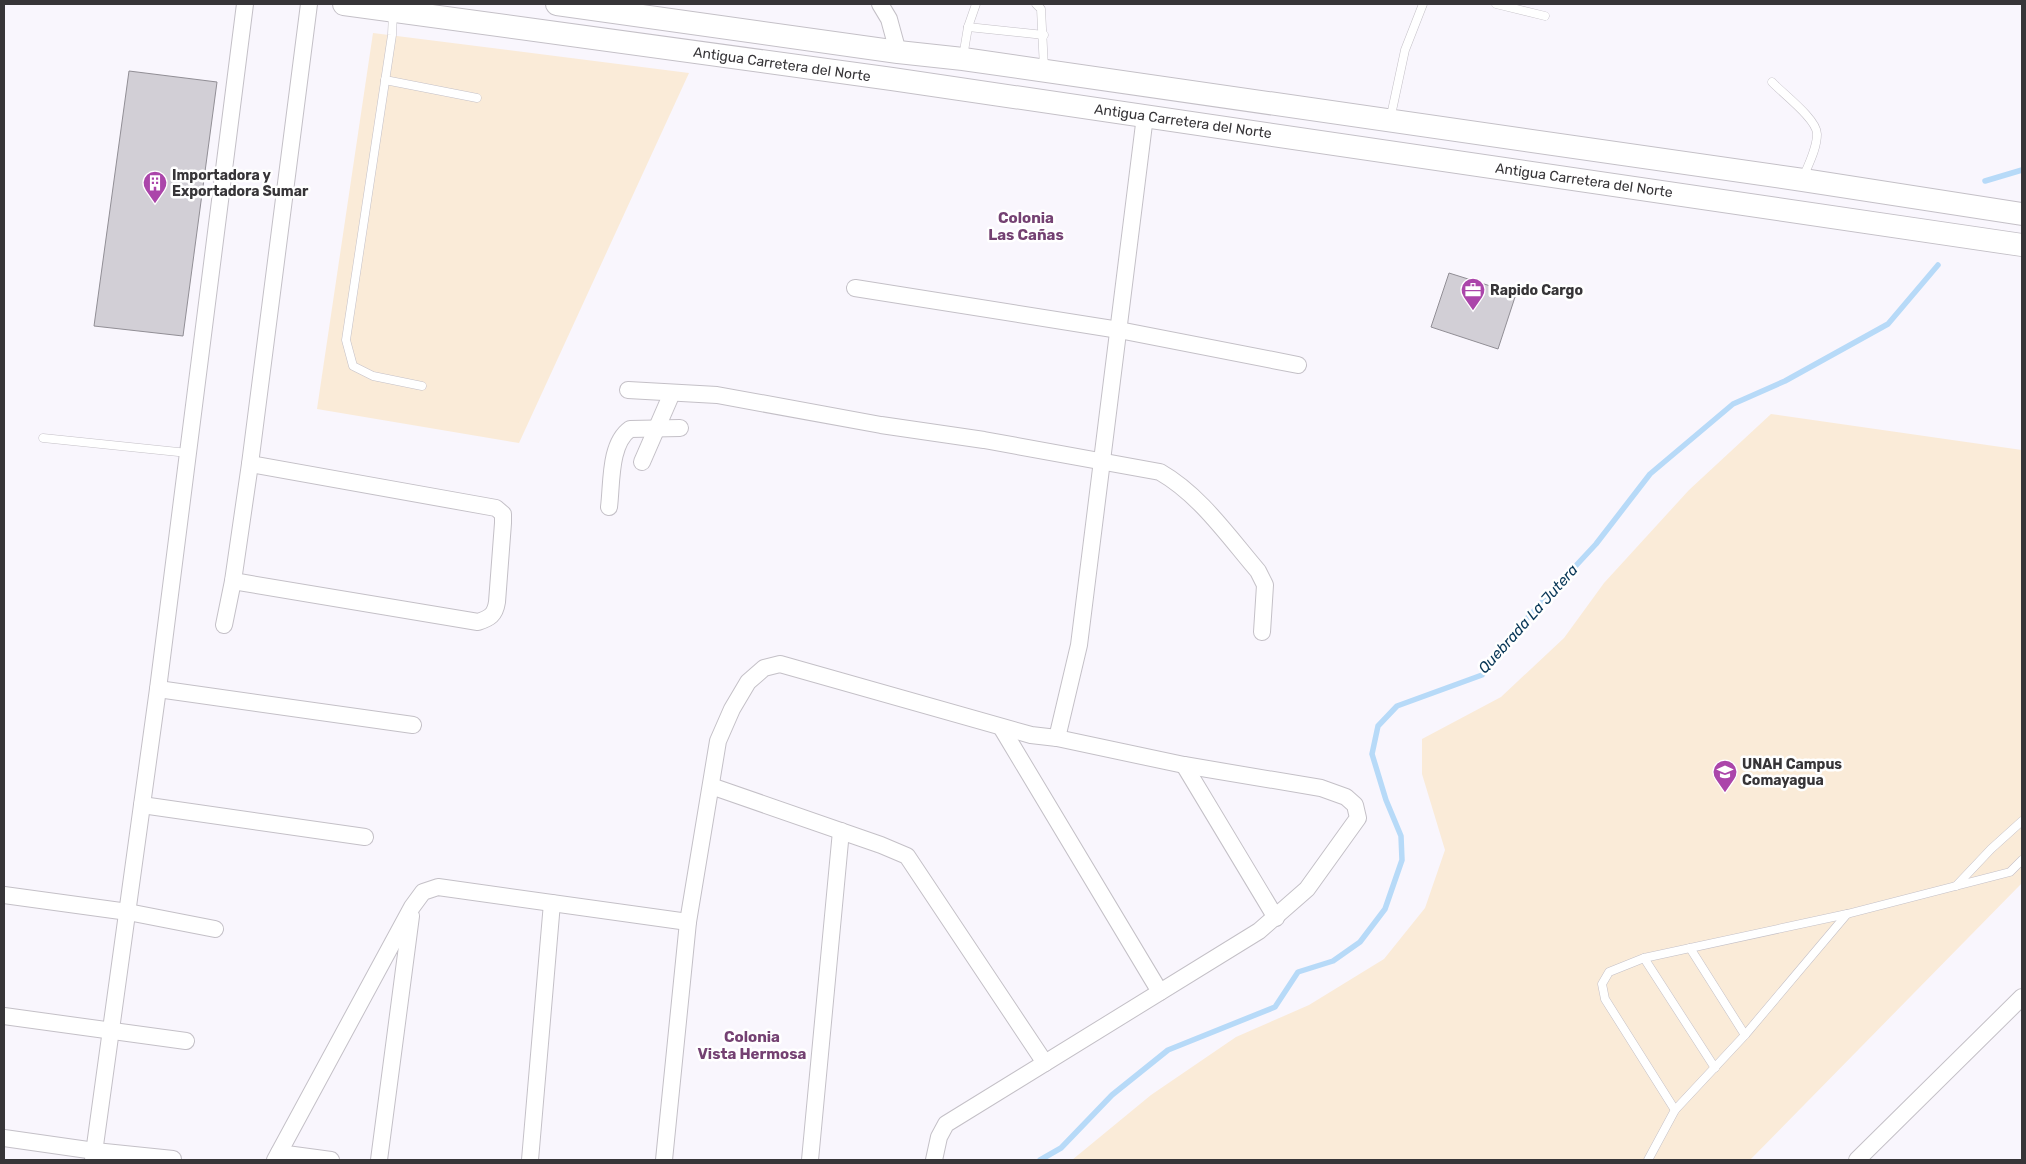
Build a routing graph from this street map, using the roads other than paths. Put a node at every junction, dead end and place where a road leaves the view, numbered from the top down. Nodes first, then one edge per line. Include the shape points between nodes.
1 (245, 4) edge
2 (310, 4) edge
3 (344, 4) edge
4 (558, 4) edge
5 (880, 4) edge
6 (976, 4) edge
7 (1036, 4) edge
8 (1423, 4) edge
9 (1496, 4) edge
10 (393, 11) junction
11 (1545, 16) dead end
12 (968, 27) junction
13 (1044, 35) junction
14 (898, 52) junction
15 (963, 59) junction
16 (1044, 70) junction
17 (384, 80) junction
18 (1772, 82) dead end
19 (477, 98) dead end
20 (1145, 116) junction
21 (1390, 122) junction
22 (1803, 180) junction
23 (2022, 214) edge
24 (2022, 245) edge
25 (855, 288) dead end
26 (1119, 330) junction
27 (1298, 365) dead end
28 (422, 386) dead end
29 (628, 390) dead end
30 (672, 393) junction
31 (680, 428) dead end
32 (658, 429) junction
33 (42, 438) dead end
34 (188, 453) junction
35 (1104, 461) junction
36 (642, 462) dead end
37 (250, 464) junction
38 (609, 507) dead end
39 (233, 581) junction
40 (224, 625) dead end
41 (1262, 632) dead end
42 (158, 689) junction
43 (413, 725) dead end
44 (1001, 727) junction
45 (1057, 738) junction
46 (1184, 765) junction
47 (711, 786) junction
48 (142, 805) junction
49 (2022, 820) edge
50 (841, 831) junction
51 (365, 837) dead end
52 (2022, 860) edge
53 (1955, 887) junction
54 (4, 895) edge
55 (552, 903) junction
56 (412, 906) junction
57 (128, 912) junction
58 (1847, 914) junction
59 (1276, 918) junction
60 (688, 922) junction
61 (215, 929) dead end
62 (1690, 948) junction
63 (1644, 958) junction
64 (1160, 992) junction
65 (2022, 997) edge
66 (4, 1016) edge
67 (112, 1029) junction
68 (1745, 1035) junction
69 (186, 1041) dead end
70 (1045, 1063) junction
71 (1715, 1068) junction
72 (1675, 1110) junction
73 (4, 1138) edge
74 (94, 1156) edge
75 (277, 1157) edge
76 (173, 1159) edge
77 (331, 1160) edge
78 (379, 1160) edge
79 (530, 1160) edge
80 (664, 1160) edge
81 (810, 1160) edge
82 (934, 1160) edge
83 (1648, 1160) edge
84 (1857, 1160) edge

1 - 34 street
2 - 37 street
3 - 10 main road, Antigua Carretera del Norte
4 - 14 main road, Antigua Carretera del Norte
5 - 14 street via 890,19
6 - 12 lane
7 - 13 lane via 1041,9
8 - 21 lane via 1405,50
9 - 11 lane
10 - 17 lane
10 - 20 main road, Antigua Carretera del Norte
12 - 13 lane
12 - 15 lane
13 - 16 lane
14 - 15 main road, Antigua Carretera del Norte
15 - 16 main road, Antigua Carretera del Norte
16 - 21 main road, Antigua Carretera del Norte
17 - 19 lane
17 - 28 lane via 346,340 353,366 373,376
18 - 22 lane via 1810,118 1818,132
20 - 24 main road, Antigua Carretera del Norte
20 - 26 street
21 - 22 main road, Antigua Carretera del Norte
22 - 23 main road, Antigua Carretera del Norte
25 - 26 street
26 - 27 street
26 - 35 street
29 - 30 street
30 - 32 street
30 - 35 street via 717,395
31 - 32 street
32 - 36 street
32 - 38 street via 625,433 615,455
33 - 34 lane
34 - 42 street
35 - 41 street via 1160,472 1179,483 1197,500 1258,571 1265,585
35 - 45 street via 1079,645
37 - 39 street
37 - 39 street via 496,508 503,514 498,602 495,613 478,622
39 - 40 street
42 - 43 street
42 - 48 street
44 - 45 street
44 - 47 street via 780,664 764,668 748,682 732,709 718,741
44 - 64 street
45 - 46 street
46 - 59 street
46 - 59 street via 1321,788 1346,797 1355,805 1358,818 1307,889
47 - 50 street
47 - 60 street
48 - 51 street
48 - 57 street
49 - 53 lane
50 - 70 street via 907,856
50 - 81 street
52 - 53 lane via 2010,872
53 - 58 lane
54 - 57 street
55 - 56 street via 438,887 423,892
55 - 60 street
55 - 79 street
56 - 75 street
56 - 78 street
57 - 61 street
57 - 67 street
58 - 62 lane
58 - 68 lane
59 - 64 street
60 - 80 street
62 - 63 lane
62 - 68 lane
63 - 71 lane
63 - 72 lane via 1609,972 1602,990
64 - 70 street
65 - 84 street
66 - 67 street
67 - 69 street
67 - 74 street
68 - 71 lane
70 - 82 street via 946,1124 939,1137
71 - 72 lane
72 - 83 lane
73 - 74 street
74 - 76 street
75 - 77 street

